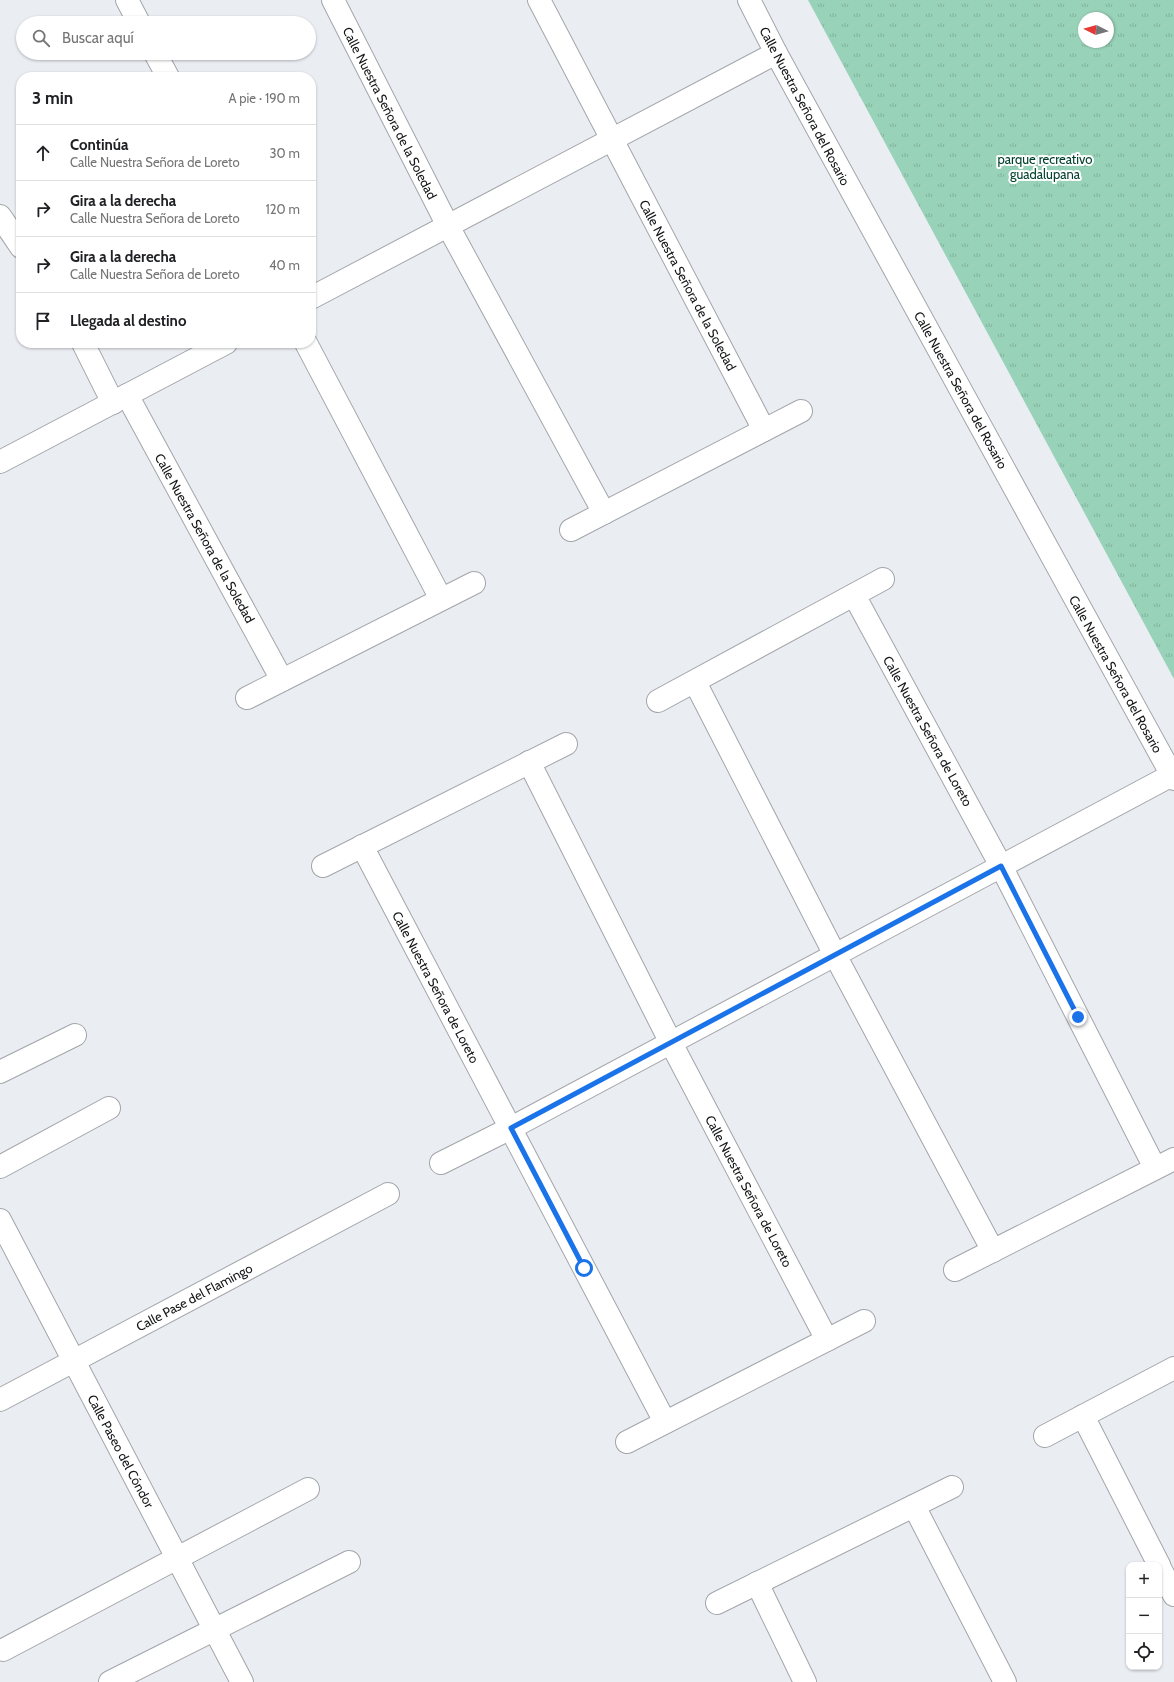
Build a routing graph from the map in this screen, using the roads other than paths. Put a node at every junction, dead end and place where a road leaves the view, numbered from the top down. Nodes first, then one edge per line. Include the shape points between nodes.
1 (127, 0) edge
2 (333, 0) edge
3 (539, 0) edge
4 (749, 0) edge
5 (135, 16) edge
6 (776, 53) junction
7 (159, 60) edge
8 (165, 72) edge
9 (612, 140) junction
10 (0, 216) edge
11 (448, 226) junction
12 (16, 240) edge
13 (316, 295) edge
14 (86, 348) edge
15 (217, 348) edge
16 (309, 348) edge
17 (120, 399) junction
18 (801, 411) dead end
19 (764, 430) junction
20 (0, 462) edge
21 (604, 512) junction
22 (571, 530) dead end
23 (883, 579) dead end
24 (474, 583) dead end
25 (854, 595) junction
26 (441, 600) junction
27 (282, 680) junction
28 (695, 682) junction
29 (247, 698) dead end
30 (658, 701) dead end
31 (566, 744) dead end
32 (529, 762) junction
33 (1173, 777) edge
34 (362, 846) junction
35 (323, 866) dead end
36 (1001, 866) junction
37 (835, 955) junction
38 (75, 1035) dead end
39 (671, 1043) junction
40 (0, 1072) edge
41 (109, 1108) dead end
42 (511, 1128) junction
43 (441, 1163) dead end
44 (1165, 1163) edge
45 (0, 1167) edge
46 (388, 1194) dead end
47 (0, 1220) edge
48 (993, 1251) junction
49 (955, 1270) dead end
50 (864, 1321) dead end
51 (827, 1340) junction
52 (74, 1361) junction
53 (1174, 1368) edge
54 (0, 1400) edge
55 (1083, 1416) junction
56 (665, 1422) junction
57 (1045, 1436) dead end
58 (627, 1442) dead end
59 (952, 1487) dead end
60 (308, 1489) dead end
61 (914, 1506) junction
62 (177, 1558) junction
63 (349, 1562) dead end
64 (1157, 1562) edge
65 (1162, 1571) edge
66 (757, 1583) junction
67 (1174, 1595) edge
68 (717, 1603) dead end
69 (214, 1630) junction
70 (3, 1650) dead end
71 (110, 1682) edge
72 (242, 1682) edge
73 (805, 1682) edge
74 (1005, 1682) edge

1 - 5 street
2 - 11 street, Calle Nuestra Señora de la Soledad
3 - 9 street, Calle Nuestra Señora de la Soledad
4 - 6 street, Calle Nuestra Señora del Rosario
6 - 9 street
6 - 33 street, Calle Nuestra Señora del Rosario
7 - 8 street
9 - 11 street
9 - 19 street, Calle Nuestra Señora de la Soledad
10 - 12 street
11 - 13 street
11 - 21 street, Calle Nuestra Señora de la Soledad
14 - 17 street, Calle Nuestra Señora de la Soledad
15 - 17 street
16 - 26 street
17 - 20 street
17 - 27 street, Calle Nuestra Señora de la Soledad
18 - 19 street
19 - 21 street
21 - 22 street
23 - 25 street
24 - 26 street
25 - 28 street
25 - 36 street, Calle Nuestra Señora de Loreto
26 - 27 street
27 - 29 street
28 - 30 street
28 - 37 street
31 - 32 street
32 - 34 street
32 - 39 street, Calle Nuestra Señora de Loreto
33 - 36 street
34 - 35 street
34 - 42 street, Calle Nuestra Señora de Loreto
36 - 37 street
36 - 44 street, Calle Nuestra Señora de Loreto
37 - 39 street
37 - 48 street
38 - 40 street
39 - 42 street
39 - 51 street, Calle Nuestra Señora de Loreto
41 - 45 street
42 - 43 street
42 - 56 street, Calle Nuestra Señora de Loreto
44 - 48 street, Calle Nuestra Señora de Loreto
46 - 52 street, Calle Pase del Flamingo
47 - 52 street, Calle Paseo del Cóndor
48 - 49 street, Calle Nuestra Señora de Loreto
50 - 51 street
51 - 56 street
52 - 54 street, Calle Pase del Flamingo
52 - 62 street, Calle Paseo del Cóndor
53 - 55 street
55 - 57 street
55 - 64 street
56 - 58 street
59 - 61 street
60 - 62 street
61 - 66 street
61 - 74 street
62 - 69 street, Calle Paseo del Cóndor
62 - 70 street
63 - 69 street
65 - 67 street
66 - 68 street
66 - 73 street
69 - 71 street
69 - 72 street, Calle Paseo del Cóndor

